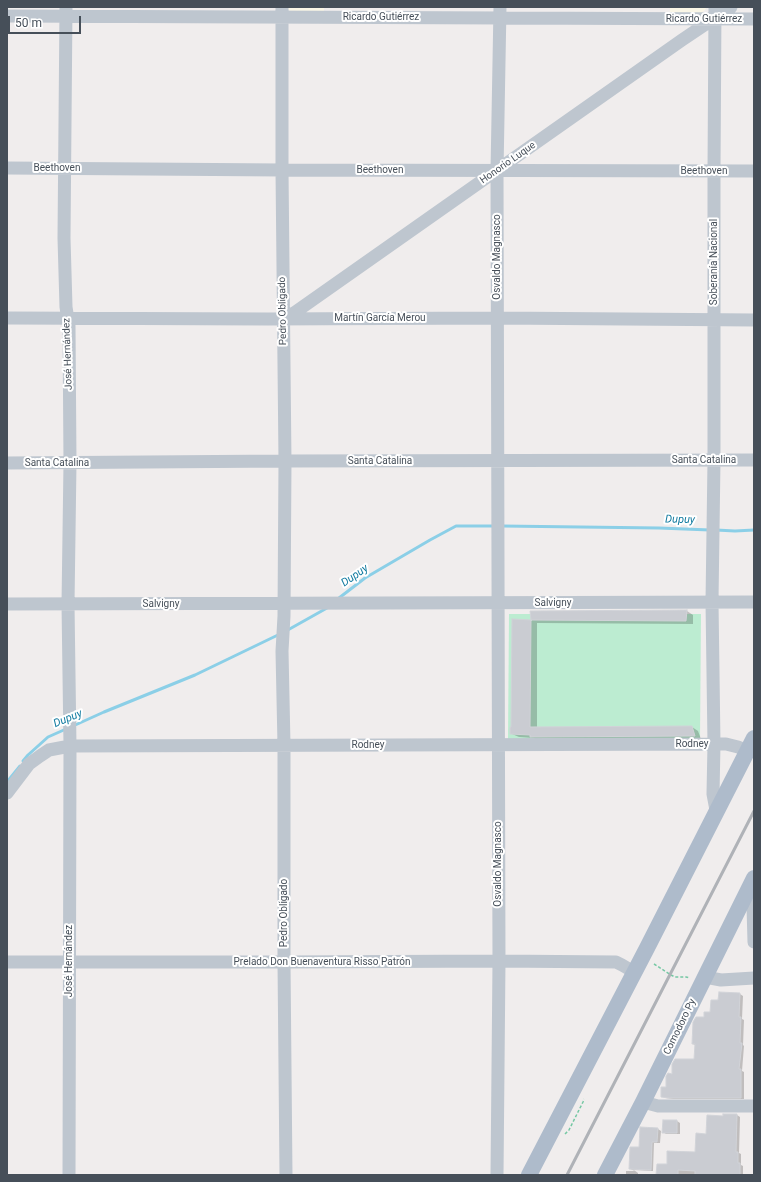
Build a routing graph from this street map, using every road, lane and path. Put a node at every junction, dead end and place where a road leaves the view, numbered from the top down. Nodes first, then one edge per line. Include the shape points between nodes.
1 (731, 7) edge
2 (66, 12) edge
3 (282, 12) edge
4 (500, 13) edge
5 (715, 13) edge
6 (7, 16) edge
7 (754, 19) edge
8 (7, 168) edge
9 (65, 168) junction
10 (282, 170) junction
11 (497, 171) junction
12 (714, 171) junction
13 (754, 171) edge
14 (7, 318) edge
15 (68, 318) junction
16 (283, 318) junction
17 (498, 318) junction
18 (714, 320) junction
19 (754, 320) edge
20 (714, 460) junction
21 (754, 460) edge
22 (285, 461) junction
23 (498, 461) junction
24 (7, 463) edge
25 (70, 463) junction
26 (712, 602) junction
27 (754, 602) edge
28 (7, 604) edge
29 (68, 604) junction
30 (498, 604) junction
31 (284, 610) junction
32 (714, 744) junction
33 (284, 745) junction
34 (498, 745) junction
35 (751, 745) edge
36 (70, 746) junction
37 (7, 793) edge
38 (716, 810) junction
39 (754, 878) edge
40 (746, 893) junction
41 (754, 942) edge
42 (642, 956) junction
43 (499, 961) junction
44 (7, 962) edge
45 (69, 962) junction
46 (284, 962) junction
47 (634, 972) junction
48 (754, 978) edge
49 (703, 980) junction
50 (644, 1102) junction
51 (754, 1106) edge
52 (69, 1175) edge
53 (286, 1175) edge
54 (497, 1175) edge
55 (529, 1175) edge
56 (605, 1175) edge

1 - 5 street, Honorio Luque
2 - 3 street, Ricardo Gutiérrez
2 - 6 street, Ricardo Gutiérrez
2 - 9 street, José Hernández
3 - 4 street, Ricardo Gutiérrez
3 - 10 street, Pedro Obligado
4 - 5 street, Ricardo Gutiérrez
4 - 11 street, Osvaldo Magnasco
5 - 7 street, Ricardo Gutiérrez
5 - 11 street, Honorio Luque via 682,40
5 - 12 street, Soberanía Nacional
8 - 9 street, Beethoven
9 - 10 street, Beethoven
9 - 15 street, José Hernández via 64,238
10 - 11 street, Beethoven
10 - 16 street, Pedro Obligado
11 - 12 street, Beethoven
11 - 16 street, Honorio Luque via 294,313
11 - 17 street, Osvaldo Magnasco
12 - 13 street, Beethoven
12 - 18 street, Soberanía Nacional
14 - 15 street, Martín García Merou
15 - 16 street, Martín García Merou
15 - 25 street, José Hernández
16 - 17 street, Martín García Merou
16 - 22 street, Pedro Obligado
17 - 18 street, Martín García Merou
17 - 23 street, Osvaldo Magnasco
18 - 19 street, Martín García Merou
18 - 20 street, Soberanía Nacional
20 - 21 street, Santa Catalina
20 - 23 street, Santa Catalina
20 - 26 street, Soberanía Nacional
22 - 23 street, Santa Catalina
22 - 25 street, Santa Catalina
22 - 31 street, Pedro Obligado
23 - 30 street, Osvaldo Magnasco
24 - 25 street, Santa Catalina
25 - 29 street, José Hernández
26 - 27 street, Salvigny
26 - 30 street, Salvigny
26 - 32 street
28 - 29 street, Salvigny
29 - 31 street, Salvigny
29 - 36 street, José Hernández
30 - 31 street, Salvigny via 315,603
30 - 34 street, Osvaldo Magnasco
31 - 33 street, Pedro Obligado
32 - 34 street, Rodney
32 - 35 street, Rodney via 738,747
32 - 38 street via 713,794
33 - 34 street, Rodney
33 - 36 street, Rodney
33 - 46 street, Pedro Obligado
34 - 43 street, Osvaldo Magnasco
35 - 38 main road
36 - 37 street, Rodney via 49,750 29,764
36 - 45 street, José Hernández
38 - 42 main road
39 - 40 main road, Comodoro Py
40 - 41 street via 752,906
40 - 49 main road, Comodoro Py
42 - 47 main road
42 - 49 path via 671,975
43 - 46 street, Prelado Don Buenaventura Risso Patrón
43 - 47 street, Prelado Don Buenaventura Risso Patrón via 616,962
43 - 54 street, Osvaldo Magnasco
44 - 45 street, Prelado Don Buenaventura Risso Patrón
45 - 46 street, Prelado Don Buenaventura Risso Patrón
45 - 52 street, José Hernández
46 - 53 street, Pedro Obligado
47 - 55 main road
48 - 49 street
49 - 50 main road, Comodoro Py
50 - 51 street via 658,1106
50 - 56 main road, Comodoro Py

